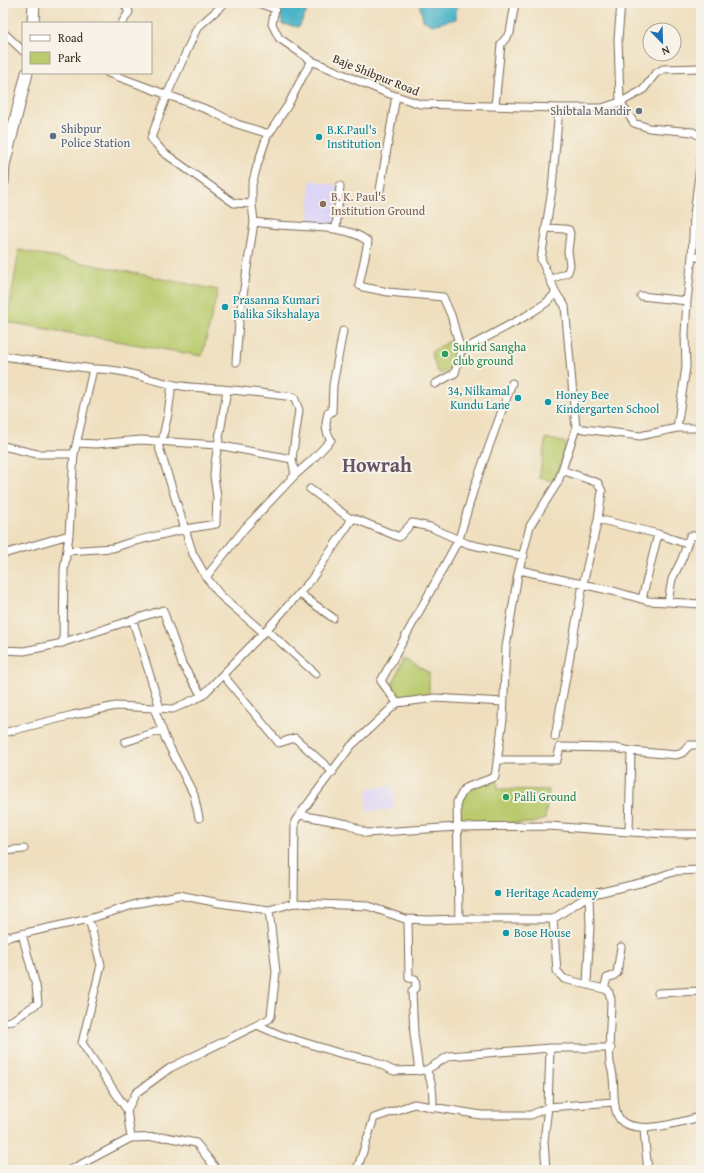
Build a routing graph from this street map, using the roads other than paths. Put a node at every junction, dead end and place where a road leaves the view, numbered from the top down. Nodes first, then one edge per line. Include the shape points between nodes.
1 (34, 3) edge
2 (124, 3) edge
3 (226, 3) edge
4 (258, 3) edge
5 (516, 3) edge
6 (621, 3) edge
7 (275, 6) edge
8 (33, 22) edge
9 (123, 22) edge
10 (3, 32) edge
11 (22, 50) edge
12 (312, 61) junction
13 (701, 68) edge
14 (27, 74) edge
15 (112, 74) edge
16 (167, 95) junction
17 (396, 96) junction
18 (620, 102) junction
19 (495, 106) junction
20 (559, 108) junction
21 (268, 133) junction
22 (701, 138) edge
23 (701, 159) edge
24 (3, 182) edge
25 (340, 186) dead end
26 (380, 190) dead end
27 (252, 204) junction
28 (254, 222) junction
29 (546, 228) junction
30 (336, 229) junction
31 (692, 256) junction
32 (701, 258) edge
33 (550, 280) junction
34 (556, 293) junction
35 (641, 296) dead end
36 (687, 301) junction
37 (343, 330) dead end
38 (461, 351) junction
39 (3, 356) edge
40 (236, 362) dead end
41 (93, 369) junction
42 (512, 383) dead end
43 (172, 384) junction
44 (435, 384) dead end
45 (227, 390) junction
46 (576, 428) junction
47 (677, 428) junction
48 (701, 428) edge
49 (163, 436) dead end
50 (157, 441) junction
51 (77, 442) junction
52 (217, 445) junction
53 (3, 446) edge
54 (74, 454) junction
55 (292, 459) junction
56 (562, 470) junction
57 (295, 475) junction
58 (310, 489) dead end
59 (598, 519) junction
60 (352, 520) junction
61 (185, 529) junction
62 (658, 534) junction
63 (69, 535) junction
64 (701, 536) edge
65 (459, 540) junction
66 (687, 544) junction
67 (67, 551) junction
68 (3, 554) edge
69 (524, 556) junction
70 (520, 570) junction
71 (206, 578) junction
72 (582, 584) junction
73 (299, 593) junction
74 (642, 599) junction
75 (668, 602) junction
76 (701, 604) edge
77 (333, 618) dead end
78 (133, 621) junction
79 (265, 631) junction
80 (63, 643) junction
81 (3, 650) edge
82 (316, 674) dead end
83 (223, 675) junction
84 (202, 696) junction
85 (504, 702) junction
86 (397, 703) junction
87 (157, 708) junction
88 (162, 730) junction
89 (3, 733) edge
90 (555, 737) dead end
91 (125, 742) dead end
92 (701, 745) edge
93 (631, 751) junction
94 (497, 760) junction
95 (333, 772) junction
96 (300, 815) junction
97 (199, 818) dead end
98 (457, 827) junction
99 (629, 832) junction
100 (701, 834) edge
101 (24, 849) dead end
102 (3, 851) edge
103 (701, 870) edge
104 (589, 895) junction
105 (294, 903) junction
106 (269, 910) junction
107 (89, 919) junction
108 (408, 919) junction
109 (459, 919) junction
110 (553, 919) junction
111 (22, 934) junction
112 (3, 938) edge
113 (621, 947) dead end
114 (587, 984) junction
115 (604, 989) junction
116 (701, 991) edge
117 (658, 993) dead end
118 (3, 1023) edge
119 (257, 1026) junction
120 (550, 1048) junction
121 (610, 1048) junction
122 (422, 1071) junction
123 (614, 1102) junction
124 (433, 1108) junction
125 (548, 1108) junction
126 (127, 1110) junction
127 (701, 1117) edge
128 (644, 1128) junction
129 (131, 1138) junction
130 (70, 1170) edge
131 (215, 1170) edge
132 (357, 1170) edge
133 (546, 1170) edge
134 (648, 1170) edge

1 - 8 main road
2 - 9 street via 129,12
3 - 16 street via 197,28
4 - 7 street
5 - 19 street via 510,33 501,44
6 - 18 street via 618,39
7 - 12 street, Baje Shibpur Road via 272,24 279,38
10 - 11 street
12 - 17 street, Baje Shibpur Road
12 - 21 street via 288,105
13 - 18 street, Baje Shibpur Road via 663,69 655,74 643,90
14 - 24 main road via 4,165
15 - 16 street
16 - 21 street via 237,124
16 - 27 street via 151,138 163,152 234,203
17 - 19 street, Baje Shibpur Road via 420,104
17 - 26 street
18 - 20 street, Baje Shibpur Road via 602,108
18 - 22 street via 634,123 649,128 693,132
19 - 20 street, Baje Shibpur Road
20 - 29 street
21 - 27 street via 252,185
23 - 31 street
25 - 30 street
27 - 28 street
28 - 30 street
28 - 40 street via 239,322
29 - 33 street via 541,259
29 - 33 street via 569,230 570,234 568,272
30 - 38 street via 364,237 368,242 359,285 388,292 443,297
31 - 32 street
31 - 36 street
33 - 34 street
34 - 38 street via 526,316
34 - 46 street via 565,306
35 - 36 street
36 - 47 street via 686,366
37 - 57 street via 333,385 332,412 328,413 326,423 326,431 331,440
38 - 44 street via 455,373
39 - 41 street
41 - 43 street via 133,373 157,382
41 - 51 street
42 - 65 street via 475,485
43 - 45 street
43 - 49 street
45 - 52 street
45 - 55 street via 294,397 299,410
46 - 47 street via 640,436
46 - 56 street
47 - 48 street
50 - 51 street via 96,444
50 - 52 street
50 - 61 street
51 - 54 street
52 - 55 street
52 - 61 street via 214,476 217,497 216,524
53 - 54 street via 37,454
54 - 63 street
55 - 57 street
56 - 59 street via 598,483 602,491
56 - 69 street via 558,482 530,526
57 - 71 street via 245,528
58 - 60 street
59 - 62 street
59 - 72 street
60 - 65 street via 353,518 399,537 412,523 430,527
60 - 73 street via 311,580
61 - 67 street via 113,548
61 - 71 street via 193,554
62 - 66 street
62 - 74 street
63 - 67 street
63 - 68 street
64 - 66 street via 690,536
65 - 69 street
65 - 86 street via 381,681
66 - 75 street via 672,579
67 - 80 street via 64,570
69 - 70 street
70 - 72 street
70 - 85 street via 506,647
71 - 79 street via 222,596
72 - 74 street
72 - 90 street
73 - 77 street
73 - 79 street
74 - 75 street
75 - 76 street
78 - 80 street
78 - 84 street via 163,610 182,664
78 - 87 street
79 - 82 street
79 - 83 street
80 - 81 street via 24,651
83 - 84 street
83 - 95 street via 279,743 294,738
84 - 87 street via 173,709
85 - 86 street via 435,698
85 - 94 street
86 - 95 street via 351,746
87 - 88 street
87 - 89 street via 116,706 73,714
88 - 91 street
88 - 97 street via 194,795
92 - 93 street via 690,745 676,755
93 - 94 street via 615,748 560,747 557,760
93 - 99 street
94 - 98 street via 495,776 465,788 457,802
95 - 96 street
96 - 98 street via 348,824 366,833
96 - 105 street via 295,821
98 - 99 street via 549,826
98 - 109 street
99 - 100 street
101 - 102 street
103 - 104 street via 676,871 644,882
104 - 110 street
104 - 114 street
105 - 106 street
105 - 108 street via 368,906
106 - 107 street via 180,895 139,903
106 - 119 street via 276,972 271,1016 269,1020
107 - 111 street
107 - 126 street via 102,965 82,1042
108 - 109 street
108 - 122 street via 409,978 415,979 412,1007
109 - 110 street
110 - 114 street via 557,971 564,979
111 - 112 street
111 - 118 street via 38,1003 13,1020
113 - 115 street via 617,973 607,978
114 - 115 street
115 - 121 street via 608,990 611,999
116 - 117 street
119 - 122 street via 339,1053 371,1060 394,1071
119 - 126 street via 170,1068 136,1093
120 - 121 street
120 - 122 street via 449,1056
120 - 125 street
121 - 123 street
122 - 124 street via 430,1078
123 - 125 street
123 - 128 street via 618,1117 624,1123
124 - 125 street via 480,1115 531,1115
124 - 132 street via 414,1104 374,1118
125 - 133 street via 544,1141
126 - 129 street
127 - 128 street
128 - 134 street
129 - 130 street
129 - 131 street via 166,1137 196,1143

